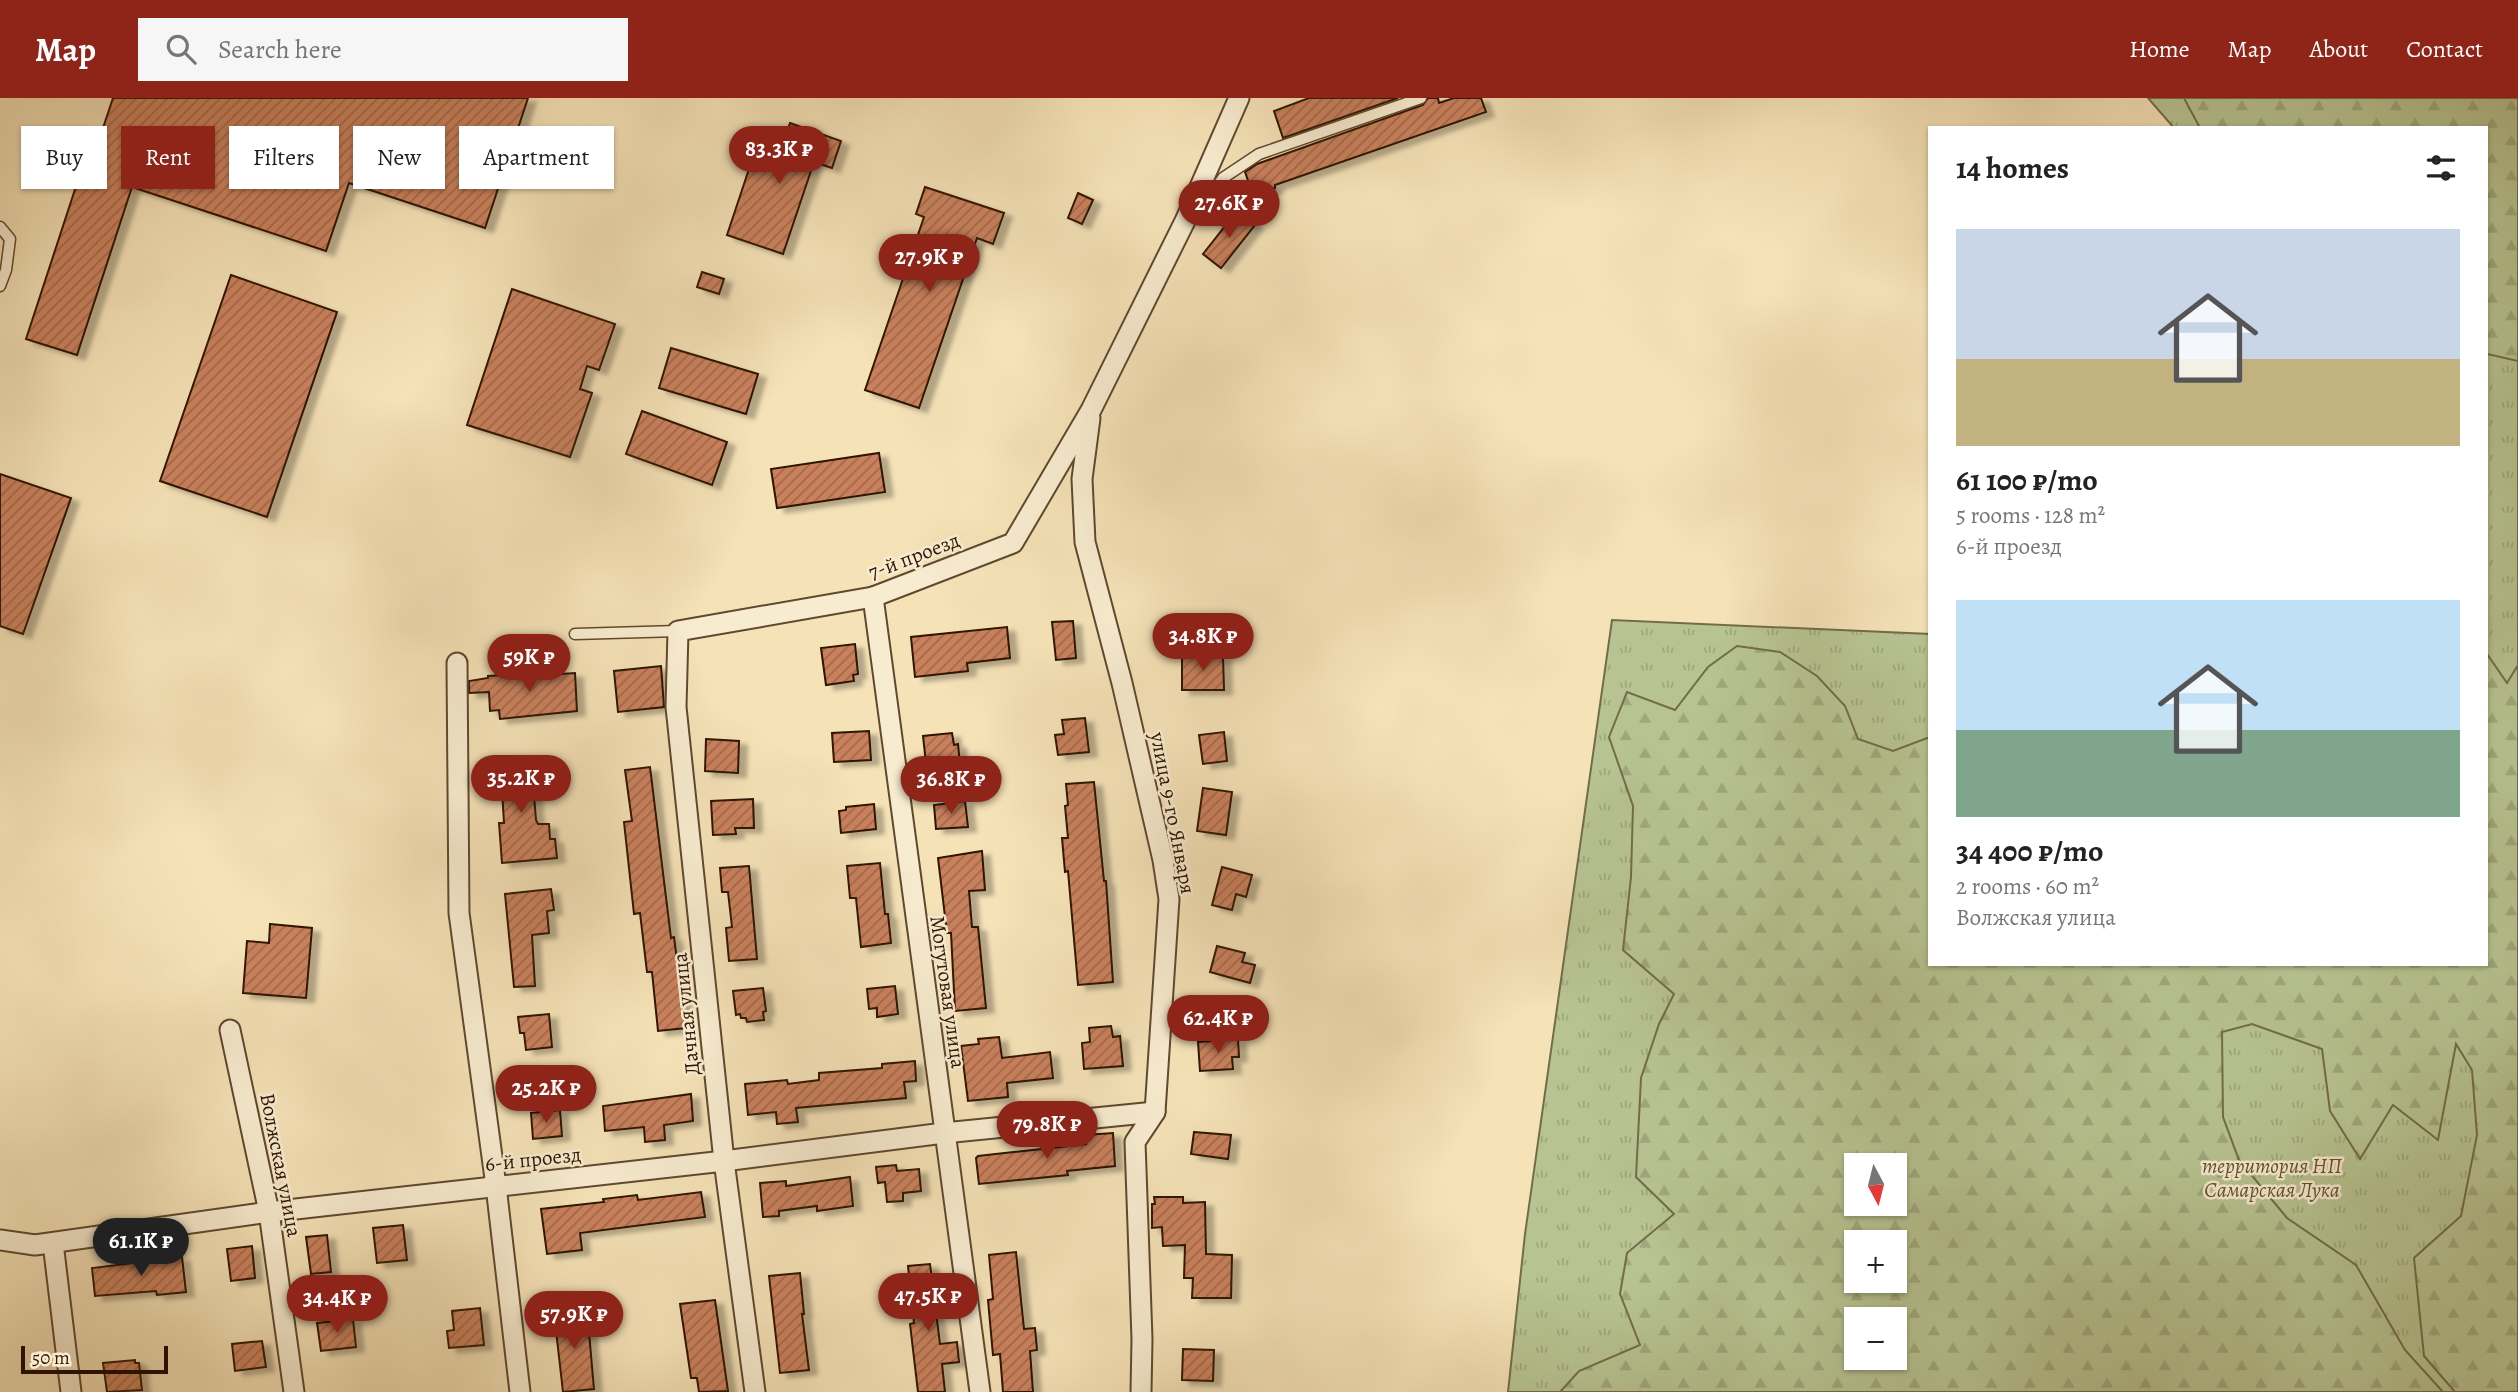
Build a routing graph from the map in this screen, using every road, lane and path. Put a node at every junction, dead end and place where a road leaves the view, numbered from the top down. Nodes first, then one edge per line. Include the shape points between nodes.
1 (1239, 98) edge
2 (1421, 98) edge
3 (1185, 221) junction
4 (0, 227) edge
5 (0, 286) edge
6 (1091, 410) junction
7 (873, 597) junction
8 (677, 631) junction
9 (575, 634) dead end
10 (457, 663) dead end
11 (230, 1030) dead end
12 (1156, 1112) junction
13 (944, 1133) junction
14 (724, 1161) junction
15 (496, 1186) junction
16 (269, 1212) junction
17 (0, 1230) edge
18 (0, 1240) edge
19 (44, 1244) junction
20 (71, 1392) edge
21 (294, 1392) edge
22 (520, 1392) edge
23 (755, 1392) edge
24 (980, 1392) edge
25 (1142, 1392) edge

1 - 3 street, 7-й проезд
2 - 3 lane via 1259,154 1223,178
3 - 6 street, 7-й проезд
4 - 5 lane via 10,239
6 - 7 street, 7-й проезд via 1013,543
6 - 12 street, улица 9-го Января via 1082,479 1085,542 1122,683 1169,899
7 - 8 street, 7-й проезд
7 - 13 street, Могутовая улица
8 - 9 lane
8 - 14 street, Дачная улица via 676,707
10 - 15 street via 459,912
11 - 16 street, Волжская улица
12 - 13 street, 6-й проезд
12 - 25 street via 1135,1142
13 - 14 street, 6-й проезд
13 - 24 street, Могутовая улица
14 - 15 street, 6-й проезд
14 - 23 street, Дачная улица
15 - 16 street, 6-й проезд
15 - 22 street
16 - 19 street, 6-й проезд
16 - 21 street, Волжская улица
17 - 19 lane
18 - 19 street, 6-й проезд
19 - 20 street

